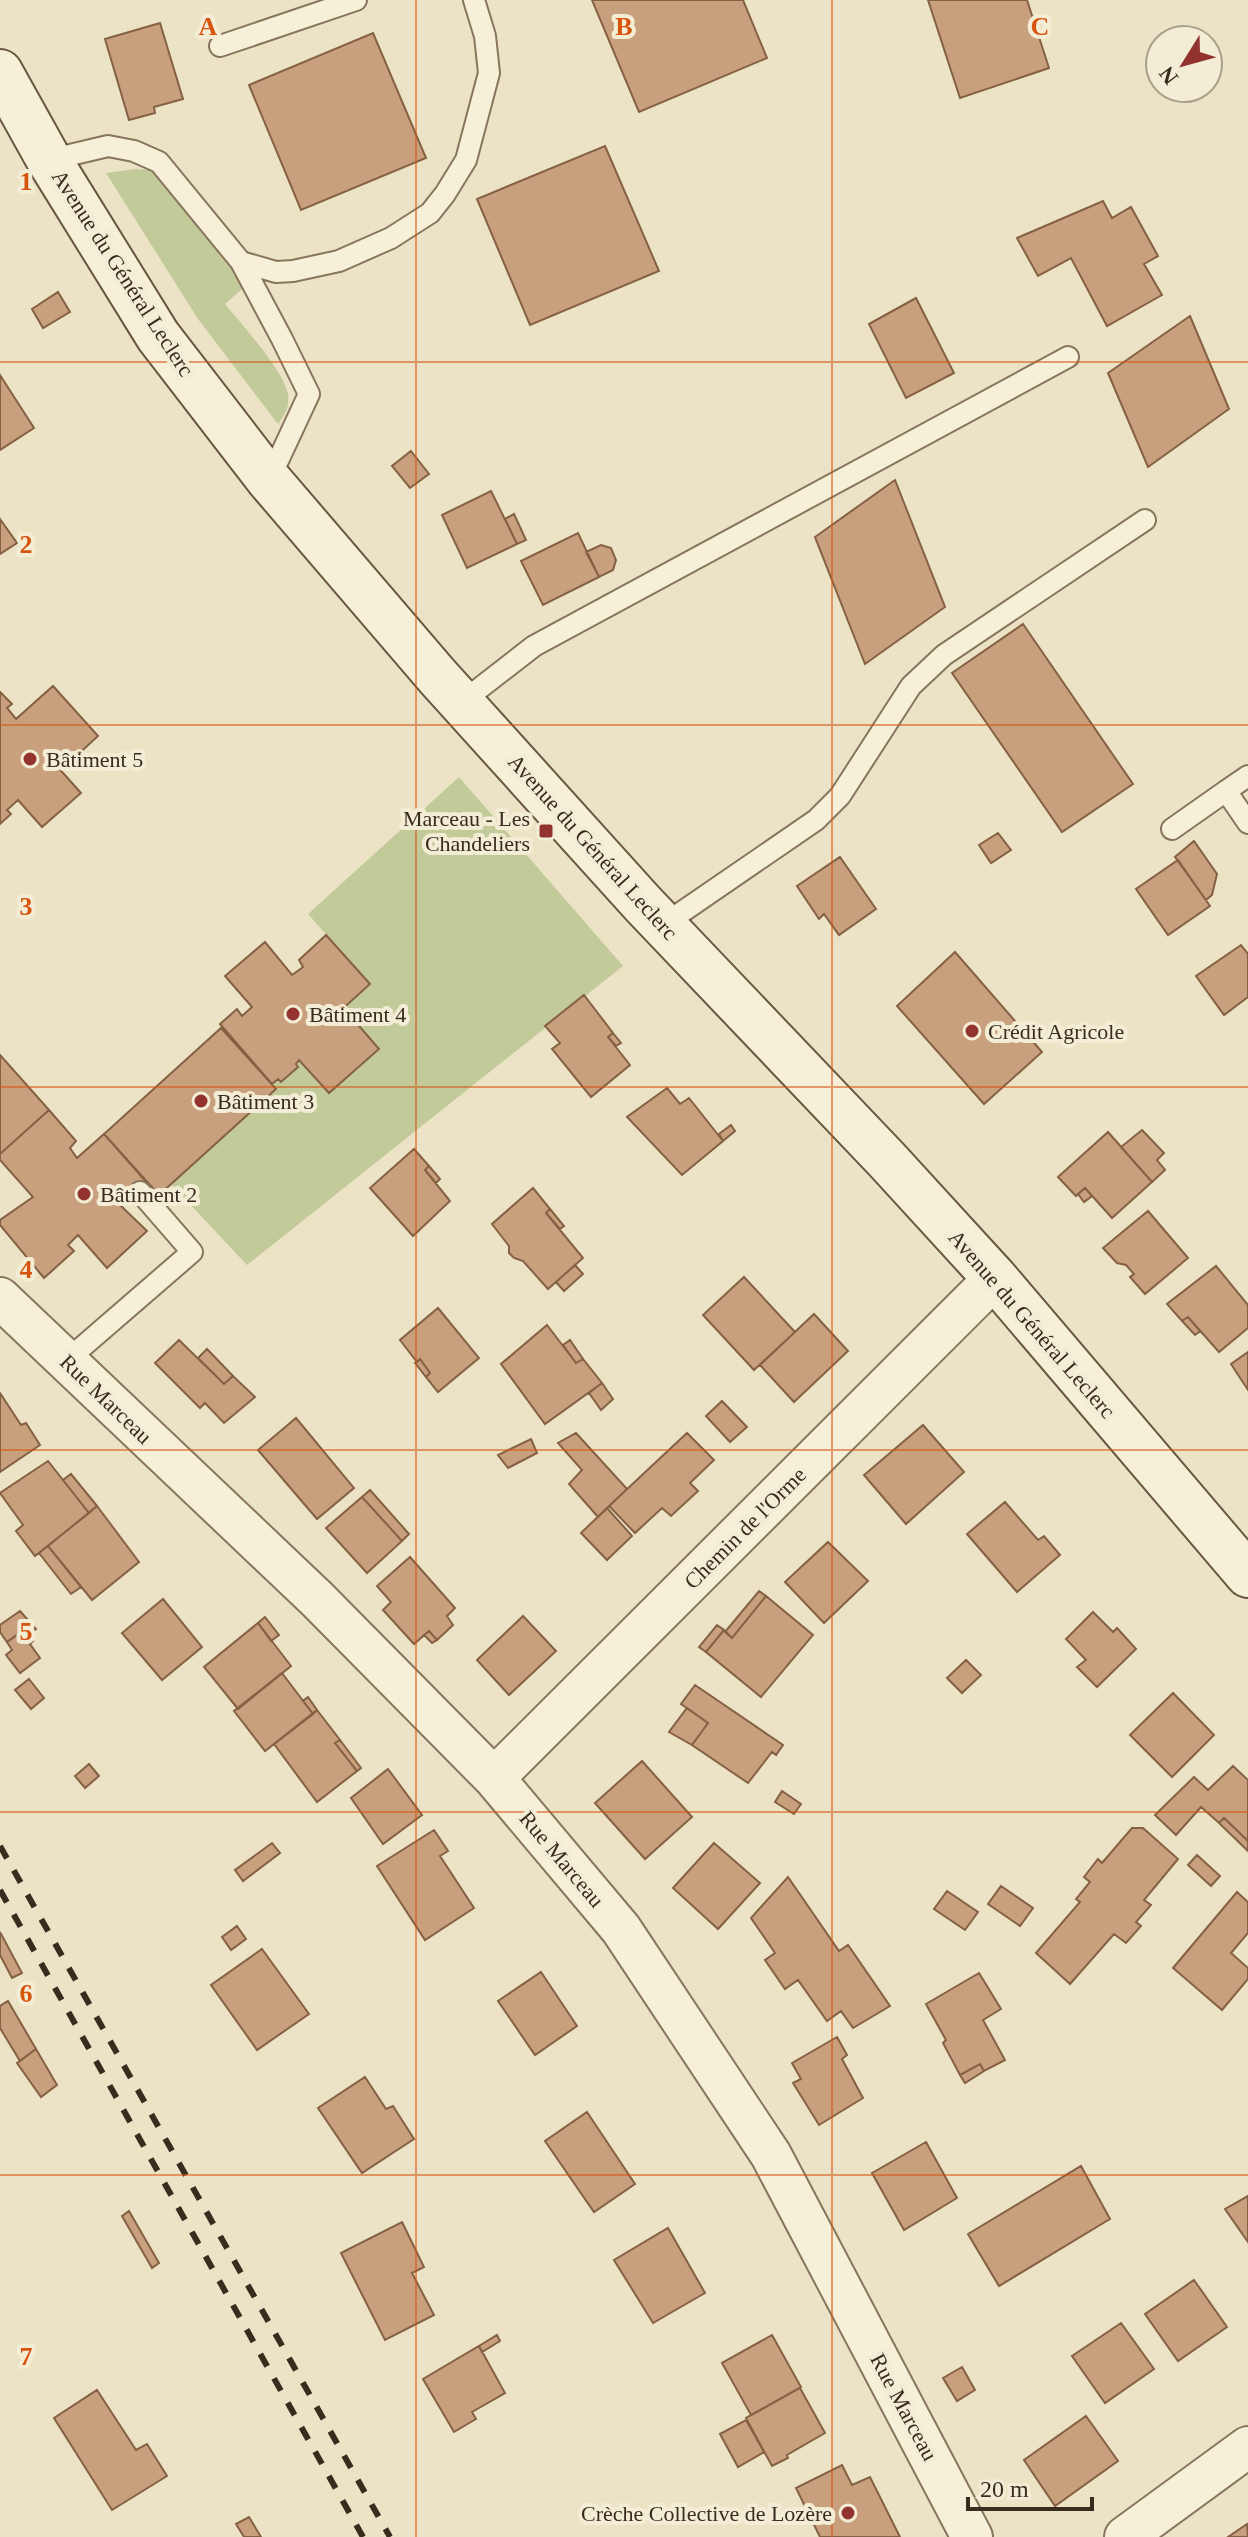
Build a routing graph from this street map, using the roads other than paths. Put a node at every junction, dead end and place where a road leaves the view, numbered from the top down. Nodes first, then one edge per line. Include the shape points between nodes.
1 (356, 0) edge
2 (474, 0) edge
3 (220, 46) dead end
4 (0, 72) edge
5 (49, 160) junction
6 (241, 262) junction
7 (1068, 357) dead end
8 (269, 480) junction
9 (1145, 520) dead end
10 (462, 702) junction
11 (1248, 776) edge
12 (1226, 791) junction
13 (1248, 823) edge
14 (1172, 829) dead end
15 (663, 925) junction
16 (140, 1192) dead end
17 (995, 1278) junction
18 (0, 1298) edge
19 (66, 1361) junction
20 (1248, 1575) edge
21 (494, 1778) junction
22 (1248, 2447) edge
23 (972, 2537) edge
24 (1125, 2537) edge

1 - 3 lane
2 - 6 lane via 489,73 466,160 430,213 348,257 276,272
4 - 5 main road, Avenue du Général Leclerc
5 - 6 lane via 108,146 159,162
5 - 8 main road, Avenue du Général Leclerc via 158,336
6 - 8 lane via 309,394
7 - 10 lane via 534,646
8 - 10 main road, Avenue du Général Leclerc
9 - 15 lane via 944,655 911,686 840,796 816,820
10 - 15 main road, Avenue du Général Leclerc
11 - 12 lane
12 - 13 lane
12 - 14 lane
15 - 17 main road, Avenue du Général Leclerc
16 - 19 lane via 192,1252
17 - 20 main road, Avenue du Général Leclerc
17 - 21 street, Chemin de l'Orme
18 - 19 street, Rue Marceau
19 - 21 street, Rue Marceau via 317,1599
21 - 23 street, Rue Marceau via 621,1929 771,2155
22 - 24 street

